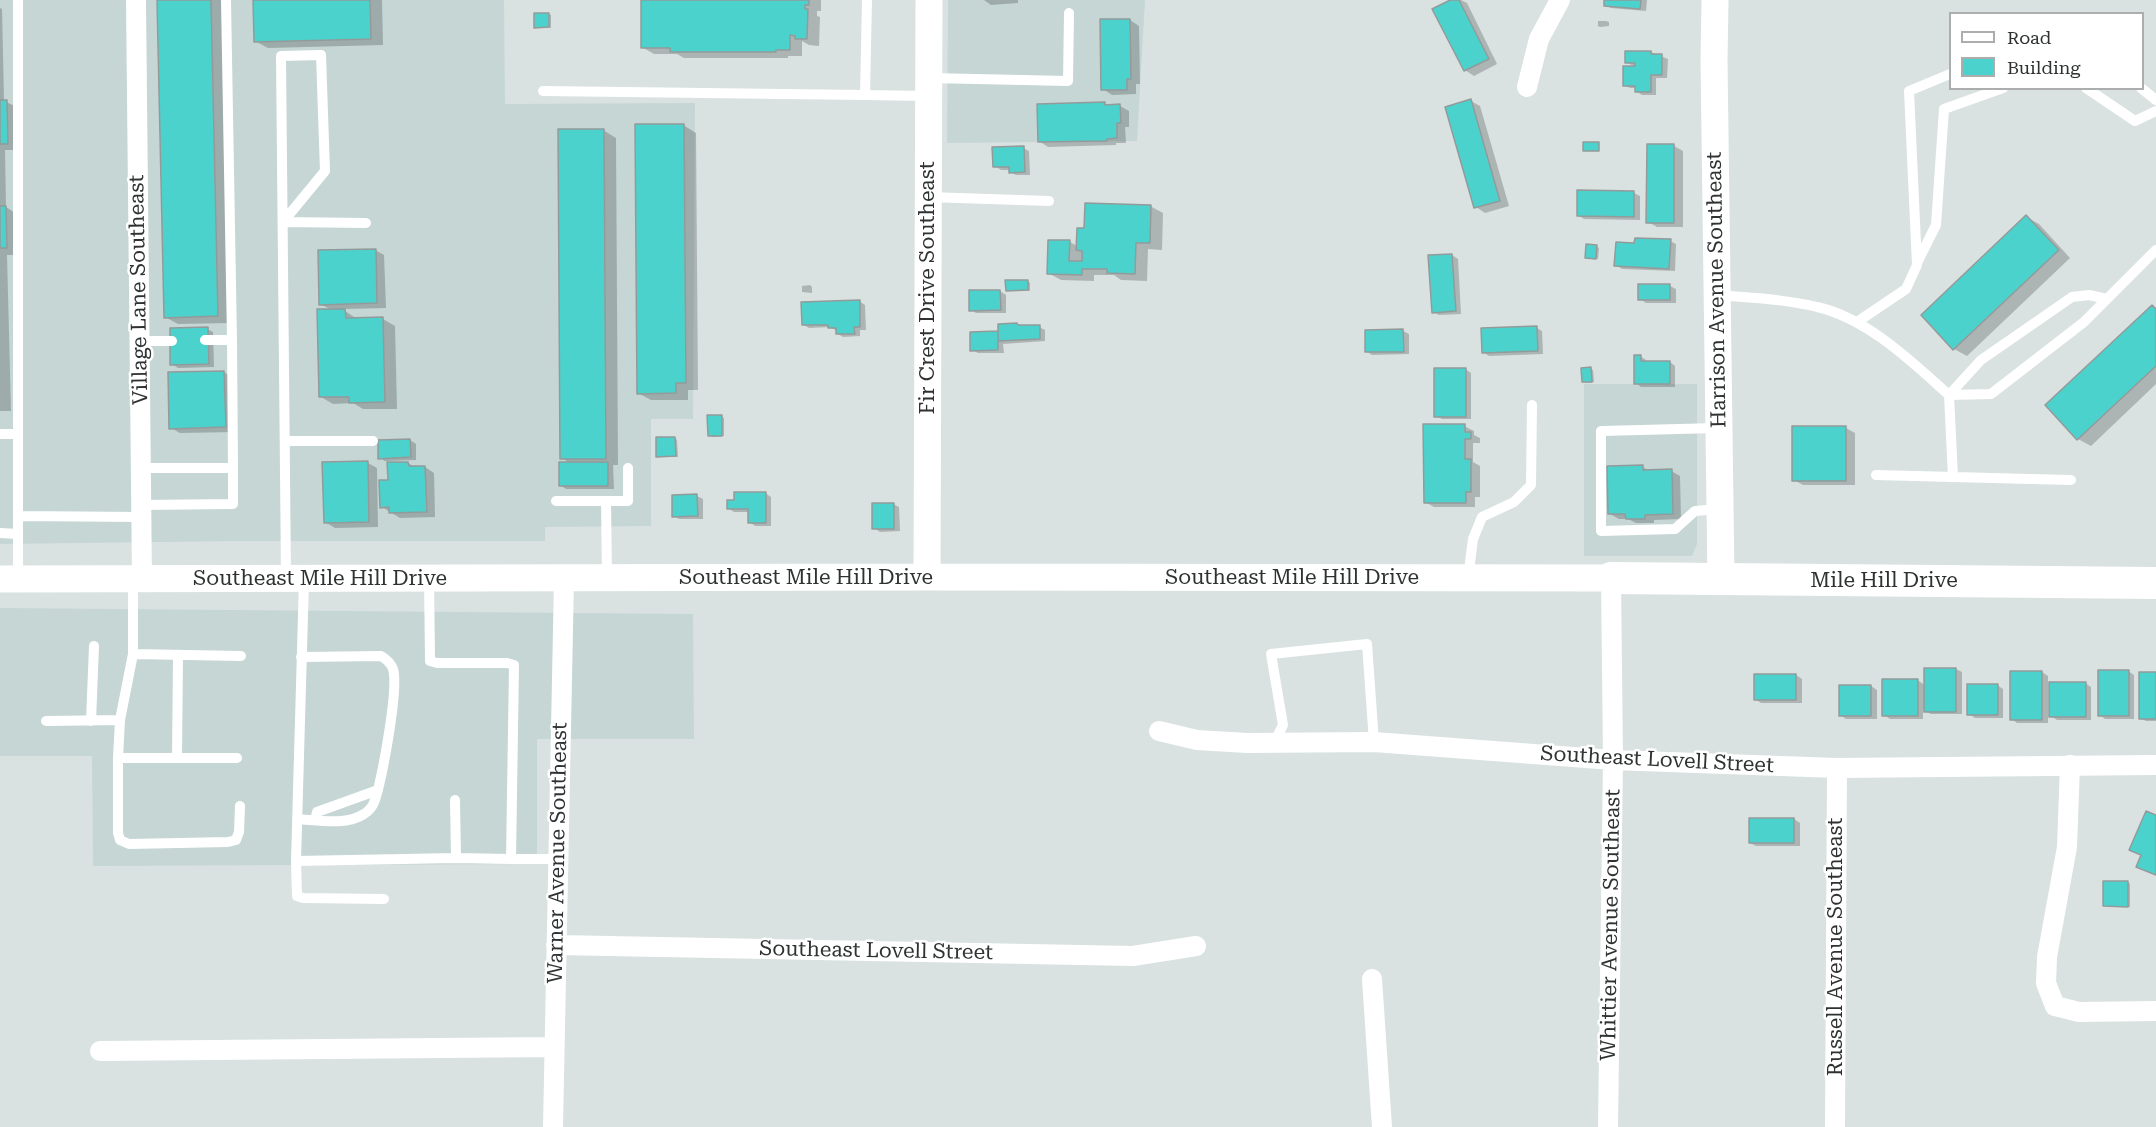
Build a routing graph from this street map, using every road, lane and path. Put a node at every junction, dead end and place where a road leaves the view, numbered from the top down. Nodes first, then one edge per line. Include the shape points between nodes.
1 (18, 0) edge
2 (136, 0) edge
3 (226, 0) edge
4 (867, 0) edge
5 (929, 0) edge
6 (1560, 0) edge
7 (1715, 0) edge
8 (1070, 13) dead end
9 (1949, 74) edge
10 (929, 87) junction
11 (1527, 87) dead end
12 (1997, 90) edge
13 (2089, 90) edge
14 (2144, 90) edge
15 (543, 91) dead end
16 (866, 95) junction
17 (2156, 100) edge
18 (2156, 111) edge
19 (928, 197) junction
20 (1048, 201) dead end
21 (283, 222) junction
22 (366, 223) dead end
23 (2156, 250) edge
24 (1917, 265) junction
25 (1717, 295) junction
26 (2107, 299) junction
27 (1857, 322) junction
28 (172, 340) dead end
29 (205, 340) dead end
30 (232, 340) junction
31 (140, 341) junction
32 (1949, 395) junction
33 (1532, 405) dead end
34 (1719, 428) junction
35 (0, 434) edge
36 (18, 434) junction
37 (285, 441) junction
38 (373, 441) dead end
39 (141, 468) junction
40 (233, 468) junction
41 (628, 468) dead end
42 (1876, 475) dead end
43 (1953, 477) junction
44 (2071, 480) dead end
45 (556, 501) dead end
46 (606, 501) junction
47 (1720, 509) junction
48 (141, 511) junction
49 (18, 516) junction
50 (0, 534) edge
51 (18, 534) junction
52 (927, 577) junction
53 (429, 578) junction
54 (1467, 578) junction
55 (1611, 578) junction
56 (9, 579) edge
57 (138, 579) junction
58 (295, 579) junction
59 (564, 579) junction
60 (608, 579) junction
61 (1721, 580) junction
62 (2156, 583) edge
63 (94, 646) dead end
64 (133, 654) junction
65 (178, 655) junction
66 (241, 656) dead end
67 (301, 657) junction
68 (120, 720) junction
69 (46, 721) dead end
70 (91, 721) junction
71 (1159, 731) dead end
72 (1374, 742) junction
73 (1274, 743) junction
74 (118, 758) junction
75 (177, 758) junction
76 (237, 758) dead end
77 (1613, 760) junction
78 (2070, 765) junction
79 (2156, 765) edge
80 (1837, 768) junction
81 (378, 790) junction
82 (455, 800) dead end
83 (240, 806) dead end
84 (297, 819) junction
85 (315, 820) junction
86 (456, 858) junction
87 (511, 859) junction
88 (557, 859) junction
89 (296, 861) junction
90 (384, 899) dead end
91 (556, 945) junction
92 (1196, 946) dead end
93 (1372, 979) dead end
94 (2156, 1011) edge
95 (554, 1047) junction
96 (100, 1051) dead end
97 (553, 1127) edge
98 (1382, 1127) edge
99 (1608, 1127) edge
100 (1835, 1127) edge

1 - 36 lane
2 - 31 street, Village Lane Southeast
3 - 30 lane
4 - 16 lane
5 - 10 main road, Fir Crest Drive Southeast
6 - 11 street via 1539,39
7 - 25 main road, Harrison Avenue Southeast
8 - 10 lane via 1068,81
9 - 24 lane via 1909,91
10 - 16 lane
10 - 19 main road, Fir Crest Drive Southeast
12 - 24 lane via 1944,109 1936,225
13 - 18 lane via 2135,121
14 - 17 lane
15 - 16 lane
19 - 20 lane
19 - 52 main road, Fir Crest Drive Southeast
21 - 21 lane via 281,56 321,55 325,171
21 - 22 lane
21 - 37 lane
23 - 26 lane
24 - 27 lane via 1906,289
25 - 27 lane via 1819,307
25 - 34 main road, Harrison Avenue Southeast
26 - 32 lane via 2084,322 1991,394
26 - 32 lane via 2072,297 1981,360
27 - 32 lane via 1909,359
28 - 31 lane
29 - 30 lane
30 - 40 lane
31 - 39 street, Village Lane Southeast
32 - 43 lane
33 - 54 lane via 1531,485 1514,502 1482,517 1473,539
34 - 47 main road, Harrison Avenue Southeast
34 - 47 lane via 1601,431 1601,531 1676,529 1695,511
35 - 36 lane
36 - 49 lane
37 - 38 lane
37 - 58 lane
39 - 40 lane
39 - 48 street, Village Lane Southeast
40 - 48 lane via 233,504
41 - 46 lane via 628,501
42 - 43 lane
43 - 44 lane
45 - 46 lane
46 - 60 lane
47 - 61 main road, Harrison Avenue Southeast
48 - 49 lane
48 - 57 street, Village Lane Southeast
49 - 51 lane
50 - 51 lane
51 - 56 lane
52 - 54 main road, Southeast Mile Hill Drive
52 - 60 main road, Southeast Mile Hill Drive
53 - 58 main road, Southeast Mile Hill Drive
53 - 59 main road, Southeast Mile Hill Drive
53 - 87 lane via 430,661 514,665
54 - 55 main road, Southeast Mile Hill Drive
55 - 61 main road, Mile Hill Drive
55 - 77 street, Whittier Avenue Southeast
56 - 57 main road, Southeast Mile Hill Drive
57 - 58 main road, Southeast Mile Hill Drive
57 - 64 lane
58 - 67 lane
59 - 60 main road, Southeast Mile Hill Drive
59 - 88 street, Warner Avenue Southeast
61 - 62 main road, Mile Hill Drive
63 - 70 lane
64 - 65 lane
64 - 68 lane
65 - 66 lane
65 - 75 lane
67 - 81 lane via 381,656 393,667 395,693
67 - 84 lane
68 - 70 lane
68 - 74 lane
69 - 70 lane
71 - 73 street, Southeast Lovell Street via 1197,740
72 - 73 street, Southeast Lovell Street
72 - 73 lane via 1367,644 1271,654 1283,725
72 - 77 street, Southeast Lovell Street
74 - 75 lane
74 - 83 lane via 118,833 120,840 129,844 236,840
75 - 76 lane
77 - 80 street, Southeast Lovell Street
77 - 99 street, Whittier Avenue Southeast
78 - 79 street, Southeast Lovell Street
78 - 80 street, Southeast Lovell Street
78 - 94 street via 2067,847 2046,983 2055,1006 2079,1012
80 - 100 street, Russell Avenue Southeast
81 - 85 lane via 317,812
81 - 85 lane via 366,813 353,820
82 - 86 lane
84 - 85 lane
84 - 89 lane
86 - 87 lane
86 - 89 lane
87 - 88 lane
88 - 91 street, Warner Avenue Southeast
89 - 90 lane via 297,896
91 - 92 street, Southeast Lovell Street via 1133,956
91 - 95 street, Warner Avenue Southeast
93 - 98 street
95 - 96 street
95 - 97 street, Warner Avenue Southeast

